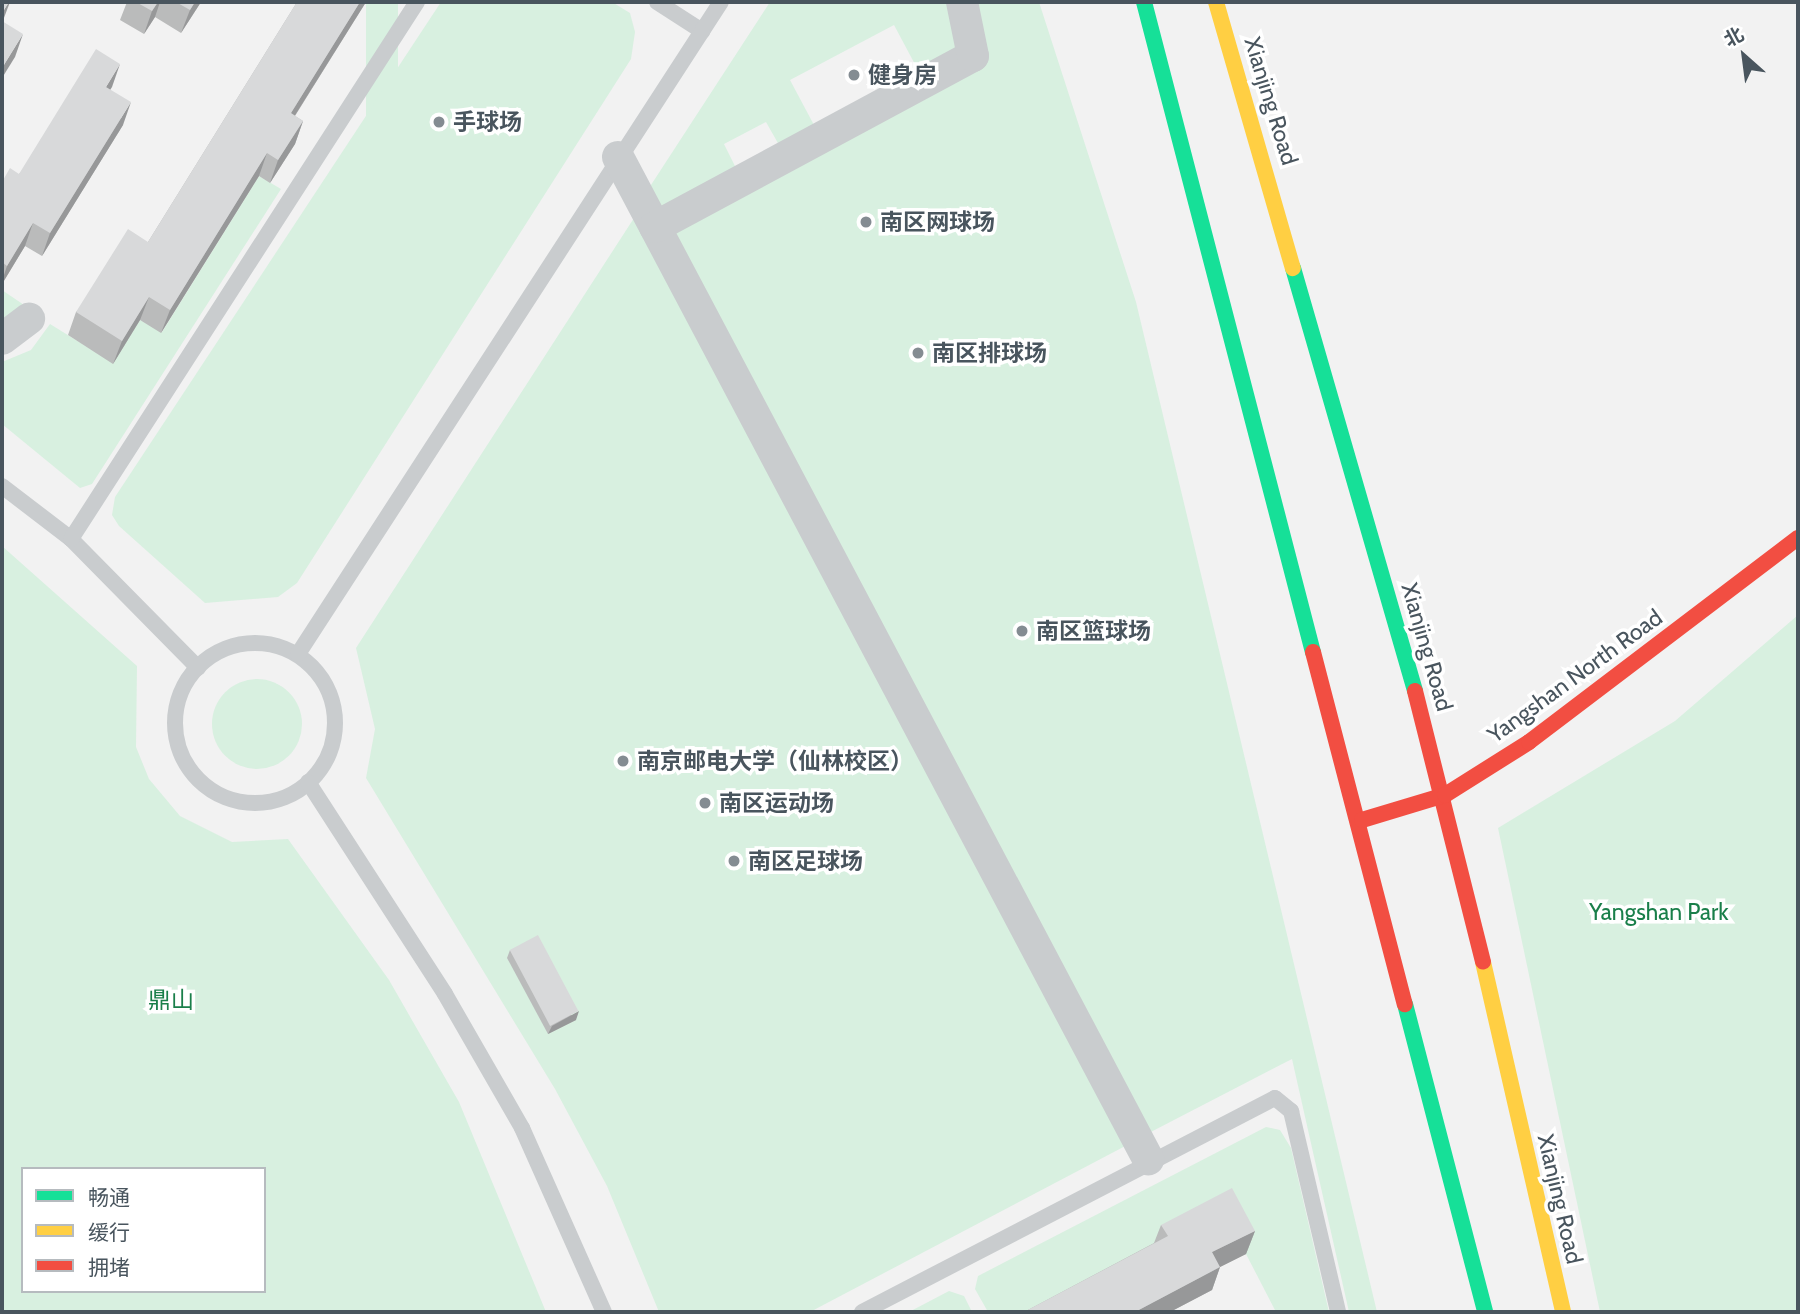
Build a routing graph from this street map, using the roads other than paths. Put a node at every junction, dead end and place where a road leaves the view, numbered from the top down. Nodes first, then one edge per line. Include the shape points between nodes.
1 (417, 2) edge
2 (657, 2) edge
3 (721, 2) edge
4 (962, 2) edge
5 (1144, 2) edge
6 (1216, 2) edge
7 (702, 31) junction
8 (618, 157) junction
9 (655, 227) junction
10 (29, 319) dead end
11 (2, 339) edge
12 (2, 486) edge
13 (1798, 538) edge
14 (71, 539) junction
15 (298, 654) junction
16 (198, 668) junction
17 (308, 782) junction
18 (1445, 795) junction
19 (1362, 820) junction
20 (1148, 1159) junction
21 (604, 1312) edge
22 (862, 1312) edge
23 (1338, 1312) edge
24 (1485, 1312) edge
25 (1563, 1312) edge

1 - 14 lane
2 - 7 lane
3 - 7 lane
4 - 9 street via 973,56
5 - 19 main road
6 - 18 main road, Xianjing Road
7 - 8 lane
8 - 9 street
8 - 15 lane
9 - 20 street
10 - 11 street
12 - 14 lane
13 - 18 main road, Yangshan North Road via 1529,742
14 - 16 lane
15 - 16 lane via 258,642 217,651
15 - 17 lane via 327,685 337,726 324,766
16 - 17 lane via 186,680 173,720 183,762 212,792 252,805 293,795
17 - 21 lane via 445,993 522,1128
18 - 19 main road, Yangshan North Road
18 - 25 main road, Xianjing Road
19 - 24 main road
20 - 22 lane
20 - 23 lane via 1275,1098 1291,1111

